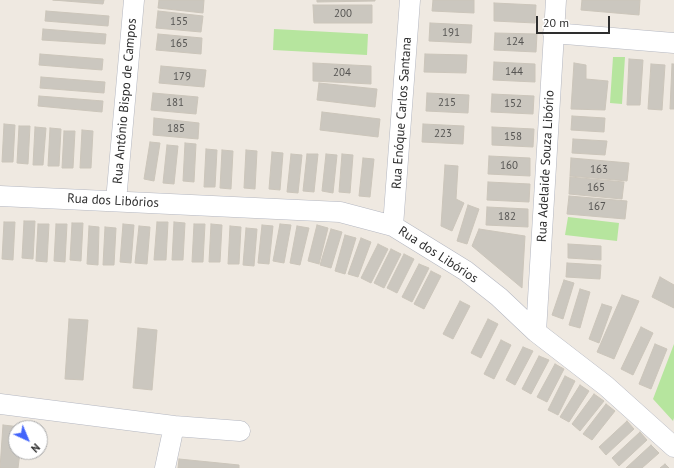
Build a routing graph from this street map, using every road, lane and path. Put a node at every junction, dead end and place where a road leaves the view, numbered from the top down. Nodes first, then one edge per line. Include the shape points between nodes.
1 (134, 0) edge
2 (410, 0) edge
3 (556, 0) edge
4 (554, 33) junction
5 (674, 43) edge
6 (0, 196) edge
7 (116, 201) junction
8 (393, 226) junction
9 (536, 332) junction
10 (0, 404) edge
11 (174, 426) junction
12 (240, 430) dead end
13 (674, 447) edge
14 (165, 468) edge

1 - 7 street, Rua Antônio Bispo de Campos
2 - 8 street, Rua Enóque Carlos Santana
3 - 4 street, Rua Adelaide Souza Libório
4 - 5 street
4 - 9 street, Rua Adelaide Souza Libório
6 - 7 street, Rua dos Libórios
7 - 8 street, Rua dos Libórios via 340,212
8 - 9 street, Rua dos Libórios via 466,271 499,297
9 - 13 street, Rua dos Libórios via 606,386
10 - 11 street
11 - 12 street
11 - 14 street

